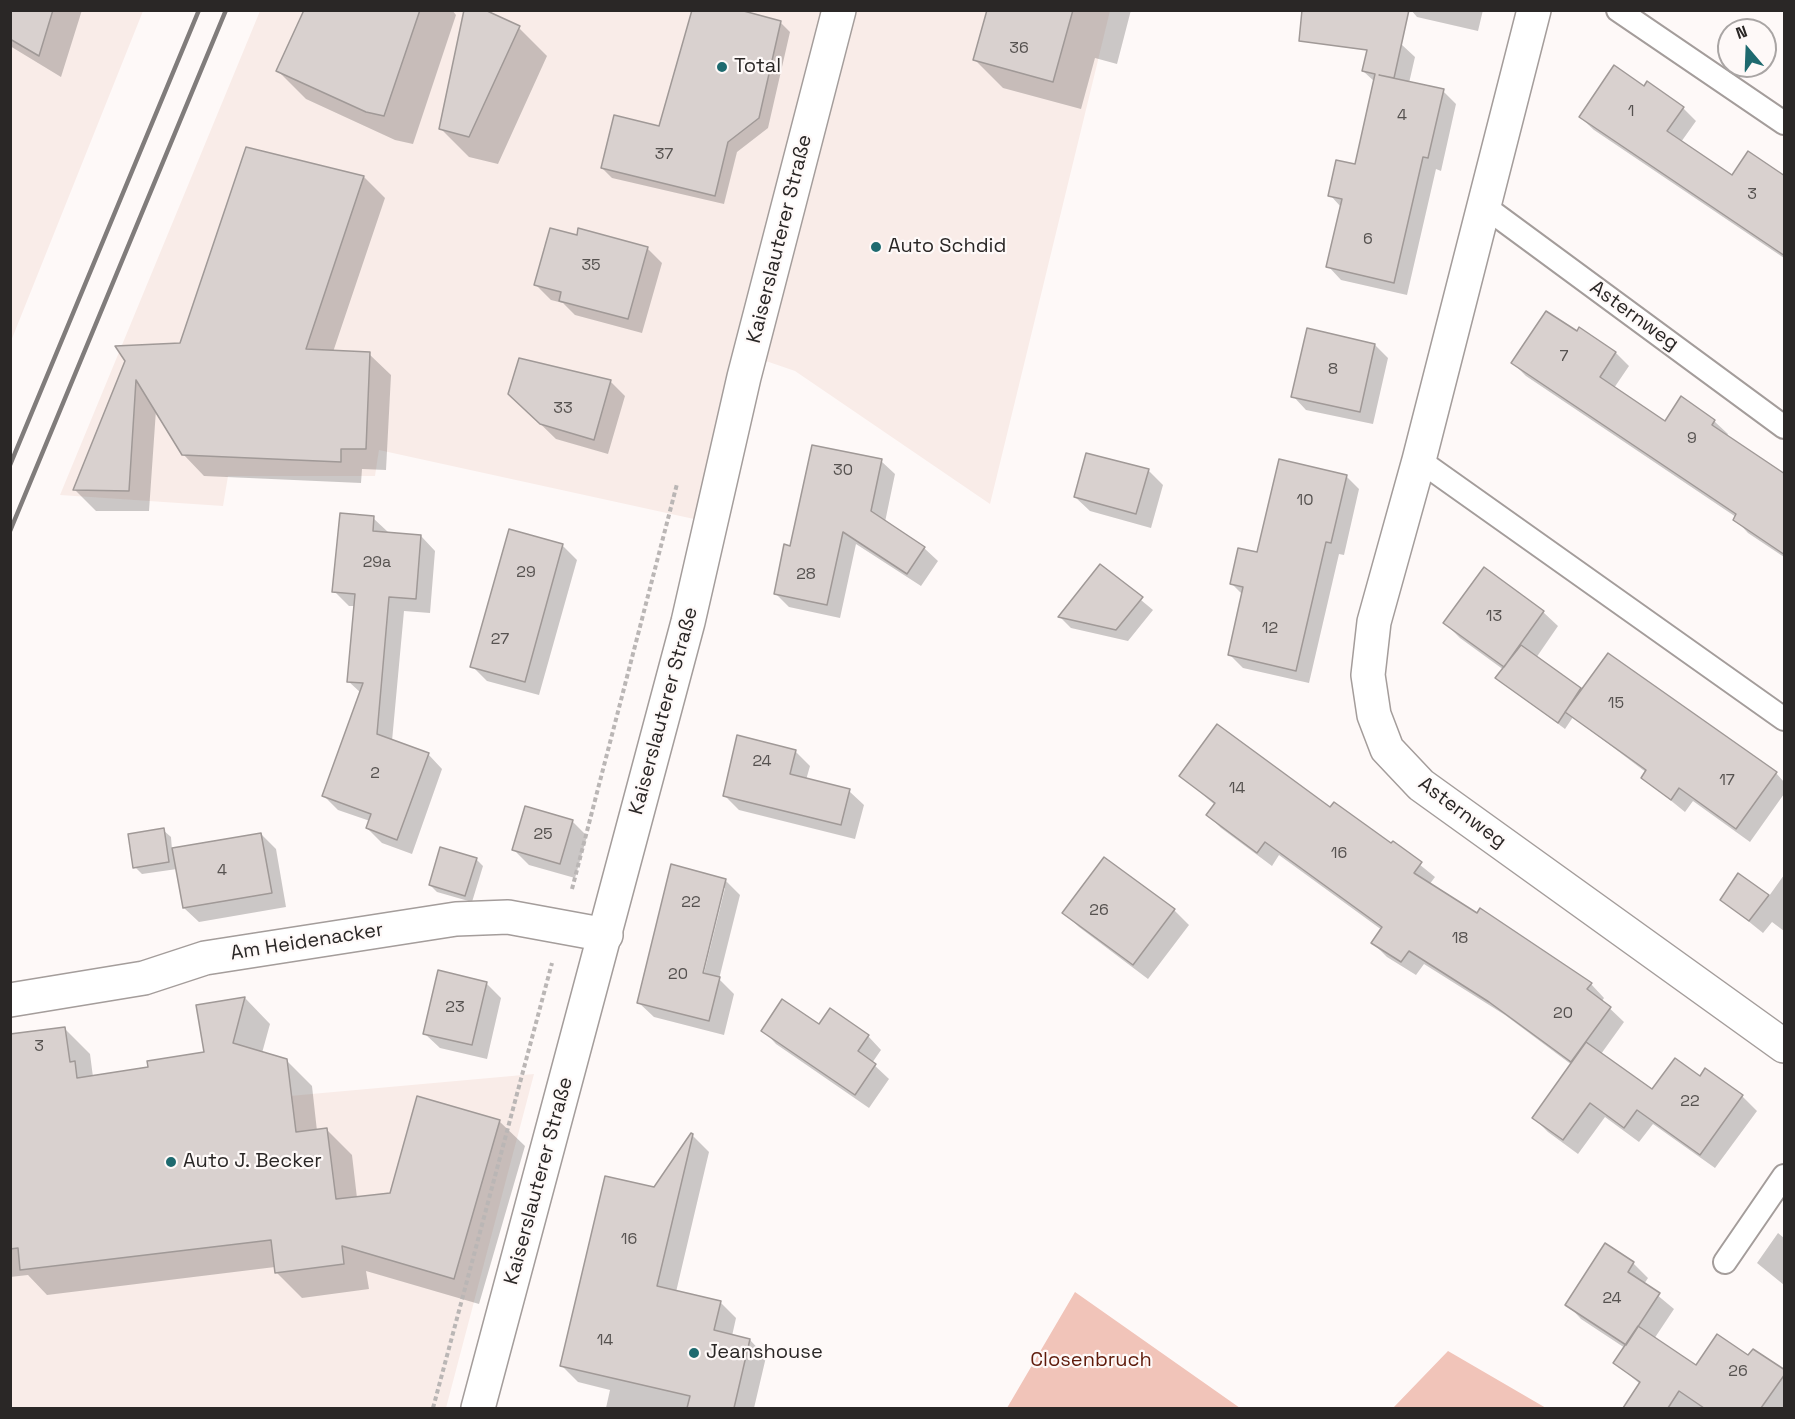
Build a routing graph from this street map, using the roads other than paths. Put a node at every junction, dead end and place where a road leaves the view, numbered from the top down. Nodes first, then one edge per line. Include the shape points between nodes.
1 (839, 10) edge
2 (1534, 10) edge
3 (1618, 10) edge
4 (1785, 123) edge
5 (1484, 206) junction
6 (1785, 426) edge
7 (1419, 460) junction
8 (1785, 719) edge
9 (606, 934) junction
10 (10, 1000) edge
11 (1785, 1046) edge
12 (1785, 1176) edge
13 (1725, 1262) dead end
14 (478, 1408) edge

1 - 9 street, Kaiserslauterer Straße via 744,377 688,622
2 - 5 street, Asternweg
3 - 4 lane
5 - 6 lane, Asternweg
5 - 7 street, Asternweg
7 - 8 lane
7 - 11 street, Asternweg via 1374,622 1368,675 1374,715 1387,748 1421,785
9 - 10 street, Am Heidenacker via 508,917 456,919 205,958 144,978
9 - 14 street, Kaiserslauterer Straße
12 - 13 lane

